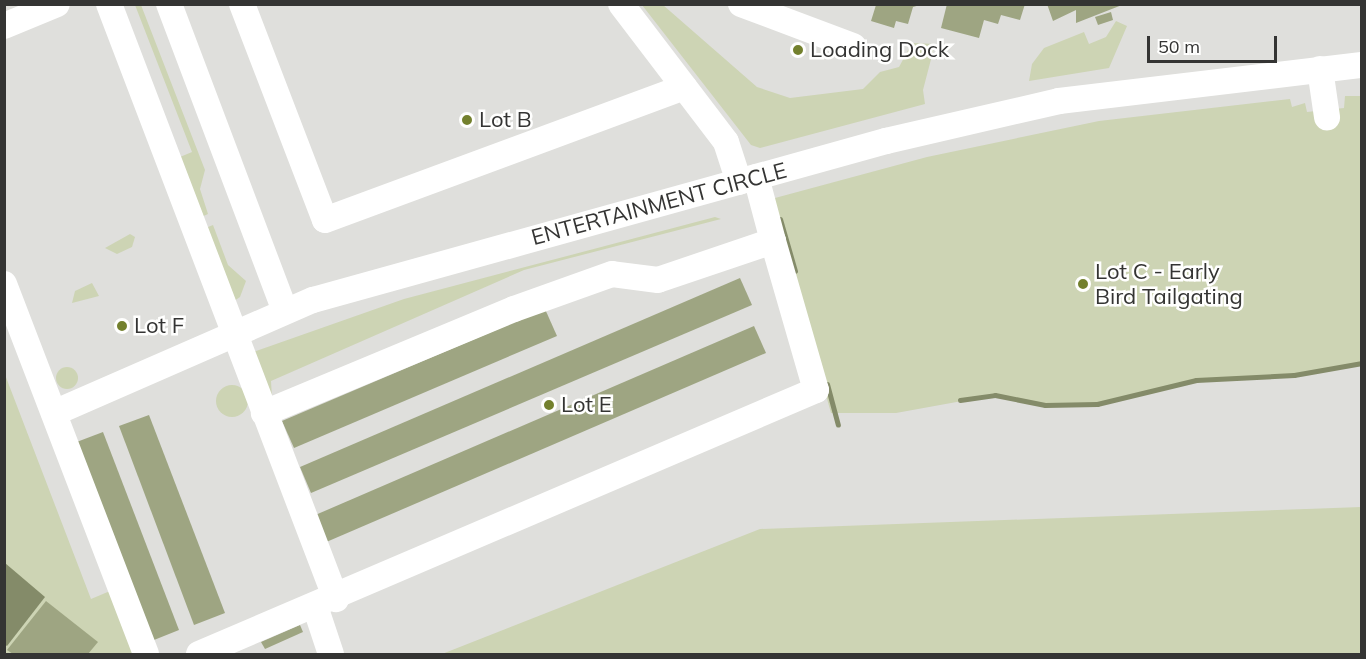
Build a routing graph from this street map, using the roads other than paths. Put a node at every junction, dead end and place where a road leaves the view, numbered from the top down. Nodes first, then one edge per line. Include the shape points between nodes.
1 (57, 4) edge
2 (109, 4) edge
3 (169, 4) edge
4 (242, 4) edge
5 (621, 4) edge
6 (741, 4) edge
7 (4, 26) edge
8 (853, 46) dead end
9 (1362, 65) edge
10 (1320, 69) junction
11 (684, 87) junction
12 (1327, 117) dead end
13 (747, 180) junction
14 (773, 241) junction
15 (4, 284) edge
16 (285, 311) junction
17 (233, 334) junction
18 (54, 413) junction
19 (264, 413) junction
20 (326, 604) junction
21 (146, 654) edge
22 (199, 654) edge
23 (331, 654) edge

1 - 7 street
2 - 17 street
3 - 16 street
4 - 11 street via 325,220
5 - 11 street
6 - 8 street
9 - 10 street, ENTERTAINMENT CIRCLE
10 - 12 street
10 - 13 street, ENTERTAINMENT CIRCLE via 1038,105
11 - 13 street via 726,142
13 - 14 street
13 - 16 street, ENTERTAINMENT CIRCLE
14 - 19 street via 658,280 612,274 514,309
14 - 20 street via 816,390
15 - 18 street
16 - 17 street, ENTERTAINMENT CIRCLE
17 - 18 street, ENTERTAINMENT CIRCLE
17 - 19 street
18 - 21 street
19 - 20 street
20 - 22 street
20 - 23 street

